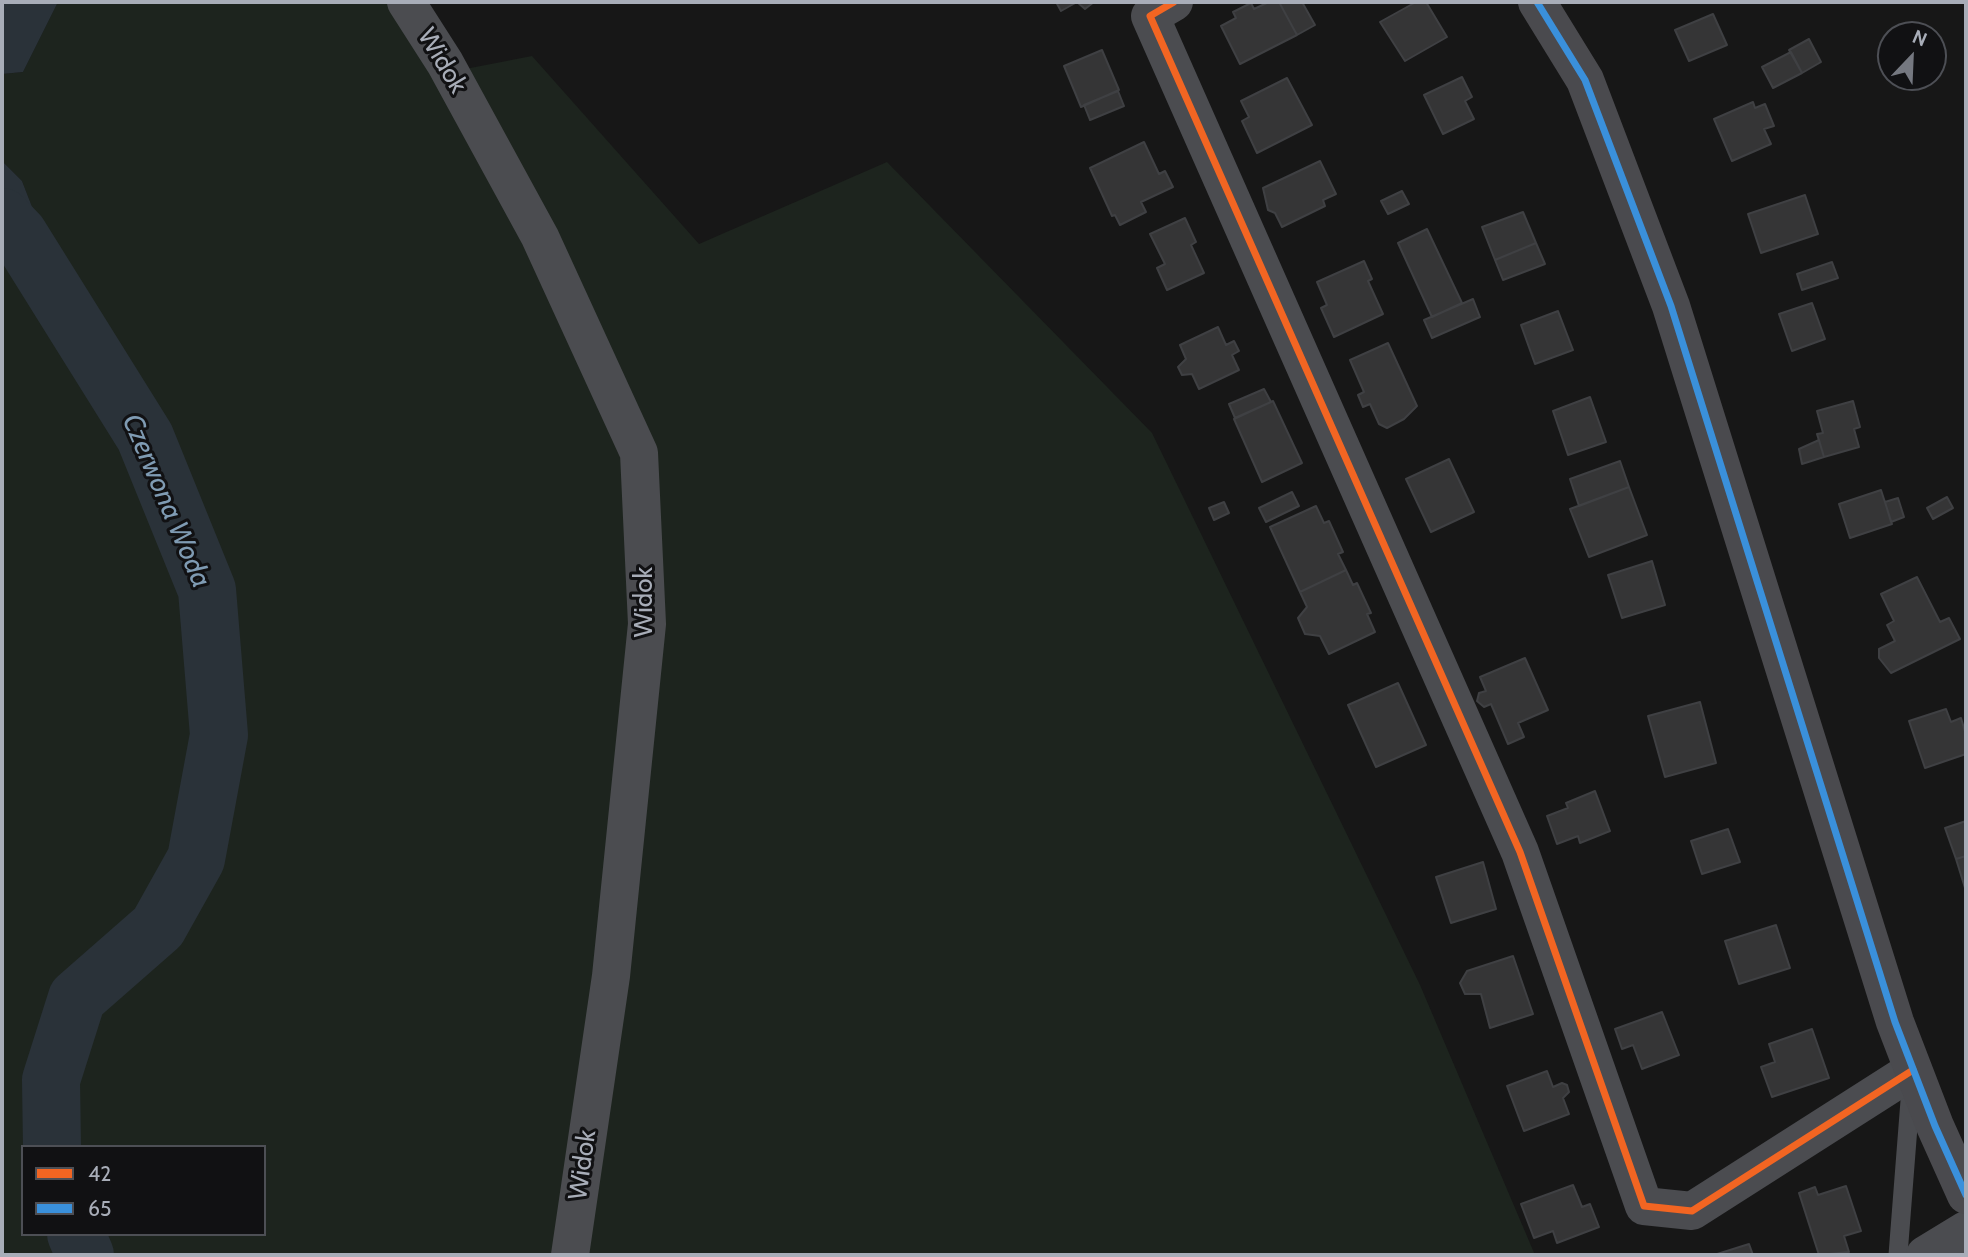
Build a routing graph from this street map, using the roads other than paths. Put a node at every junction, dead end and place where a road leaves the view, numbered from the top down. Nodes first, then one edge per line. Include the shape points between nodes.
1 (406, 2) edge
2 (1174, 2) edge
3 (1537, 2) edge
4 (1913, 1070) junction
5 (1966, 1202) edge
6 (570, 1255) edge
7 (1898, 1255) edge
8 (1925, 1255) edge

1 - 6 street, Widok via 445,62 540,237 639,453 647,624 611,976
2 - 4 street via 1150,16 1520,852 1644,1206 1692,1211
3 - 4 street via 1585,80 1671,306
4 - 5 street
4 - 7 lane
5 - 8 street

